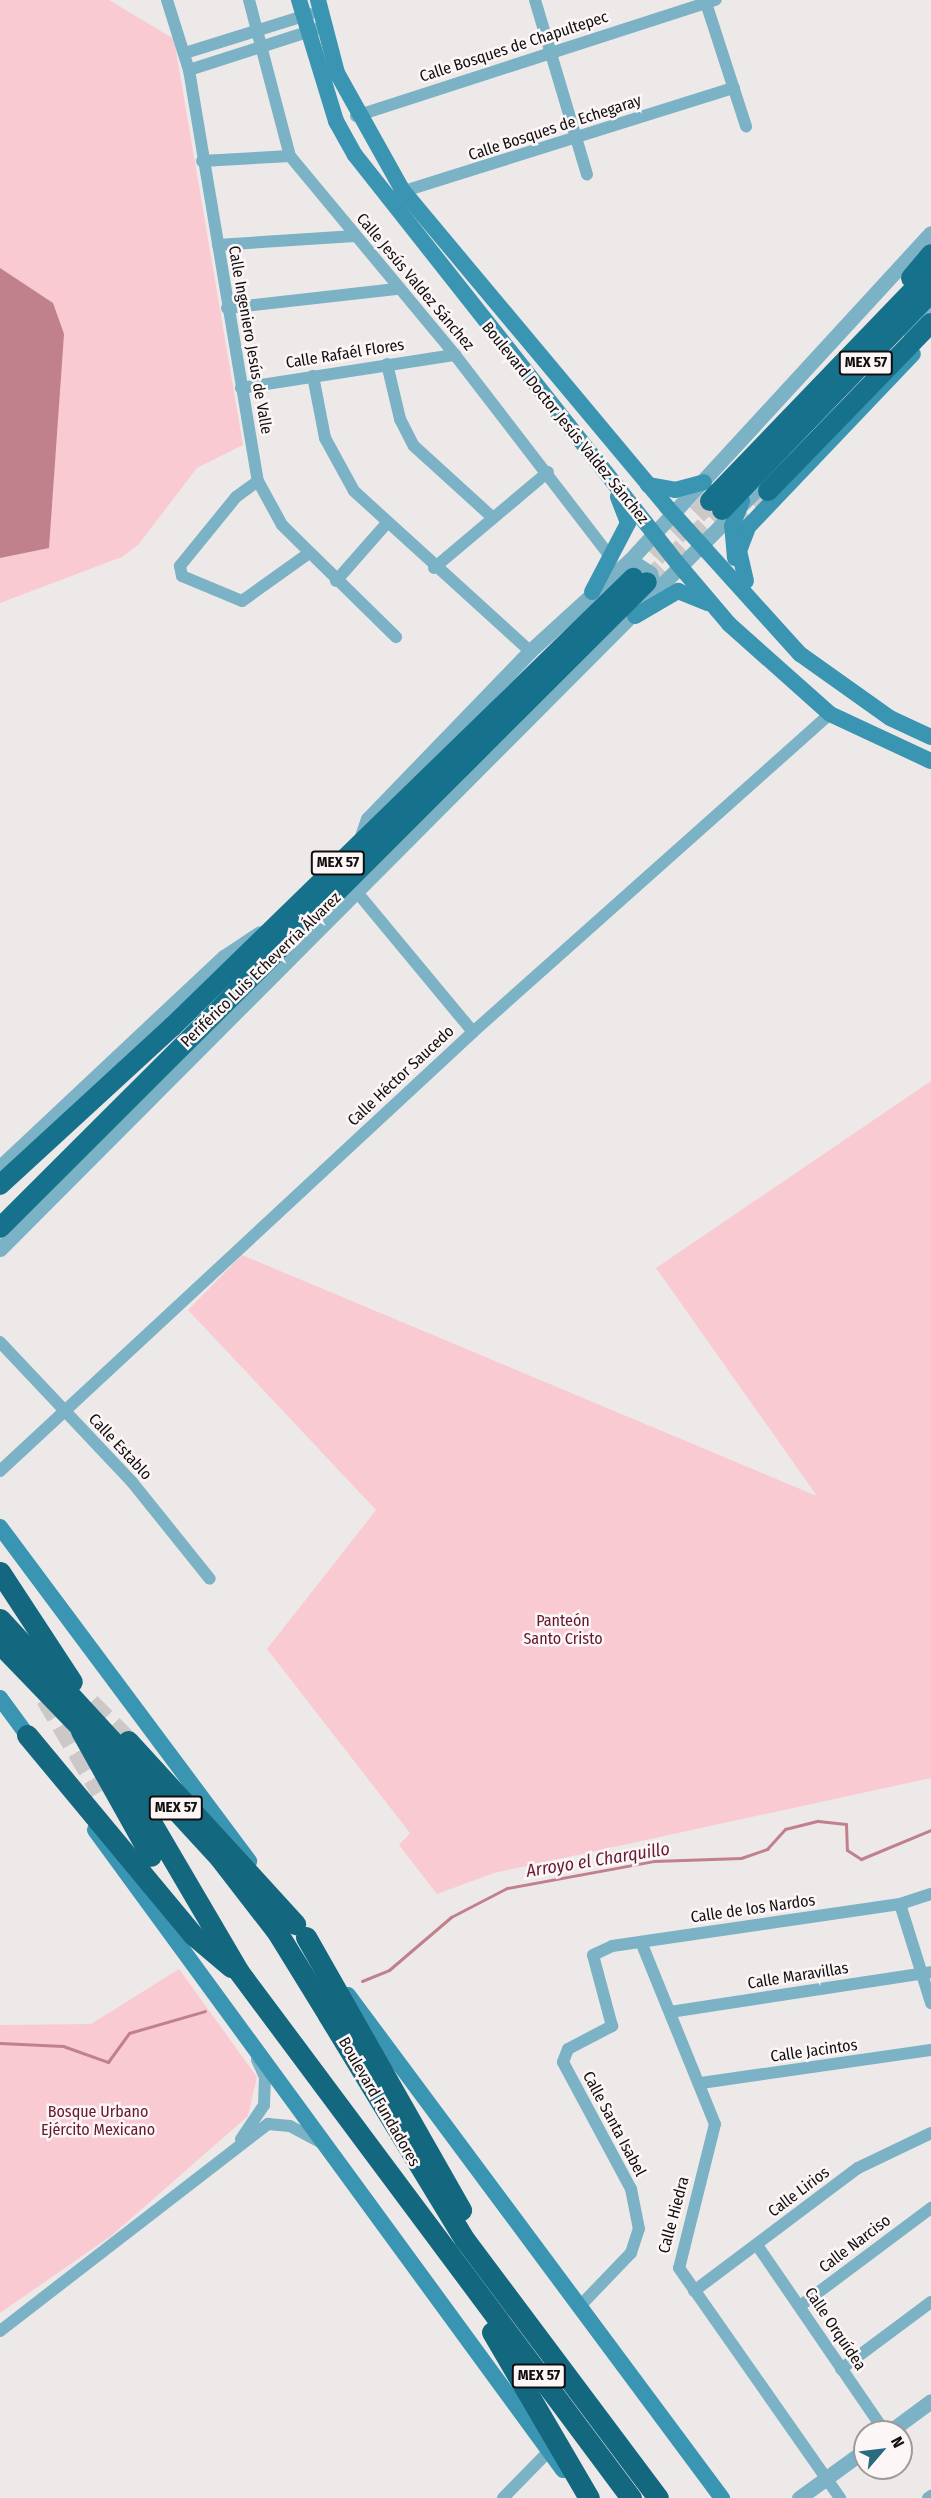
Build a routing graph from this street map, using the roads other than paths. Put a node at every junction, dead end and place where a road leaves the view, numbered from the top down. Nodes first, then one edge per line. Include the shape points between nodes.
1 (167, 0) edge
2 (249, 0) edge
3 (535, 0) edge
4 (709, 1) edge
5 (320, 13) edge
6 (302, 16) edge
7 (257, 32) junction
8 (260, 47) junction
9 (551, 52) junction
10 (185, 53) junction
11 (189, 70) junction
12 (734, 88) junction
13 (356, 116) junction
14 (746, 126) dead end
15 (576, 139) junction
16 (290, 156) junction
17 (202, 161) junction
18 (587, 174) dead end
19 (403, 191) junction
20 (386, 198) junction
21 (931, 233) edge
22 (355, 236) junction
23 (218, 245) junction
24 (931, 254) edge
25 (931, 271) edge
26 (396, 289) junction
27 (931, 293) edge
28 (931, 302) edge
29 (227, 308) junction
30 (931, 309) edge
31 (931, 323) edge
32 (931, 334) edge
33 (891, 351) junction
34 (455, 355) junction
35 (387, 364) junction
36 (313, 376) junction
37 (241, 388) junction
38 (815, 392) junction
39 (597, 460) junction
40 (548, 472) junction
41 (258, 481) junction
42 (648, 485) junction
43 (768, 491) tunnel mouth
44 (713, 499) junction
45 (742, 501) junction
46 (673, 513) junction
47 (493, 518) junction
48 (386, 524) junction
49 (654, 534) junction
50 (700, 544) junction
51 (308, 554) junction
52 (612, 559) junction
53 (678, 564) junction
54 (434, 568) junction
55 (644, 579) junction
56 (336, 581) junction
57 (746, 581) junction
58 (592, 592) junction
59 (715, 607) junction
60 (630, 611) junction
61 (771, 624) junction
62 (396, 637) dead end
63 (530, 651) junction
64 (831, 714) junction
65 (931, 736) edge
66 (931, 760) edge
67 (360, 842) junction
68 (353, 888) junction
69 (287, 915) junction
70 (473, 1032) junction
71 (80, 1147) junction
72 (0, 1167) edge
73 (0, 1185) edge
74 (0, 1212) edge
75 (0, 1228) edge
76 (0, 1249) edge
77 (0, 1342) edge
78 (65, 1412) junction
79 (0, 1471) edge
80 (0, 1527) edge
81 (0, 1572) edge
82 (210, 1579) dead end
83 (0, 1584) edge
84 (0, 1619) edge
85 (0, 1644) edge
86 (0, 1698) edge
87 (27, 1735) junction
88 (128, 1741) tunnel mouth
89 (101, 1791) tunnel mouth
90 (931, 1894) edge
91 (900, 1904) junction
92 (300, 1930) junction
93 (641, 1942) junction
94 (214, 1948) junction
95 (593, 1967) joint
96 (239, 1972) junction
97 (926, 1973) edge
98 (931, 2003) edge
99 (341, 2008) junction
100 (670, 2012) junction
101 (931, 2050) edge
102 (253, 2051) junction
103 (701, 2084) junction
104 (931, 2133) edge
105 (321, 2143) junction
106 (236, 2146) junction
107 (931, 2208) edge
108 (757, 2245) junction
109 (448, 2253) junction
110 (694, 2291) junction
111 (931, 2302) edge
112 (800, 2306) junction
113 (579, 2307) junction
114 (0, 2331) edge
115 (841, 2369) junction
116 (931, 2401) edge
117 (878, 2420) edge
118 (904, 2420) edge
119 (549, 2451) junction
120 (626, 2455) junction
121 (853, 2459) edge
122 (827, 2478) junction
123 (503, 2498) edge
124 (584, 2498) edge
125 (589, 2498) edge
126 (631, 2498) edge
127 (658, 2498) edge
128 (676, 2498) edge
129 (722, 2498) edge
130 (799, 2498) edge
131 (840, 2498) edge

1 - 10 street, Calle Ingeniero Jesús de Valle
2 - 7 street, Calle Jesús Valdez Sánchez
3 - 9 street
4 - 9 street, Calle Bosques de Chapultepec
4 - 12 street
5 - 6 street
5 - 13 main road, Boulevard Doctor Jesús Valdez Sánchez
6 - 7 street
6 - 8 street
6 - 20 main road, Boulevard Doctor Jesús Valdez Sánchez via 336,121
7 - 8 street, Calle Jesús Valdez Sánchez
7 - 10 street
8 - 11 street
8 - 16 street, Calle Jesús Valdez Sánchez
9 - 13 street, Calle Bosques de Chapultepec
9 - 15 street
10 - 11 street, Calle Ingeniero Jesús de Valle
11 - 17 street, Calle Ingeniero Jesús de Valle
12 - 14 street
12 - 15 street, Calle Bosques de Echegaray
13 - 19 main road, Boulevard Doctor Jesús Valdez Sánchez
15 - 18 street
15 - 19 street, Calle Bosques de Echegaray
16 - 17 street
16 - 22 street, Calle Jesús Valdez Sánchez
17 - 23 street, Calle Ingeniero Jesús de Valle
19 - 20 street, Calle Bosques de Echegaray
19 - 42 main road, Boulevard Doctor Jesús Valdez Sánchez
20 - 39 main road, Boulevard Doctor Jesús Valdez Sánchez
21 - 44 street
22 - 23 street
22 - 26 street, Calle Jesús Valdez Sánchez
23 - 29 street, Calle Ingeniero Jesús de Valle
24 - 38 highway via 831,364
25 - 38 highway, MEX 57
26 - 29 street
26 - 34 street, Calle Jesús Valdez Sánchez
27 - 44 highway, MEX 57
28 - 33 highway
29 - 37 street, Calle Ingeniero Jesús de Valle
30 - 33 street
31 - 43 highway
32 - 57 main road via 748,527 738,551
33 - 45 street
34 - 35 street, Calle Rafaél Flores
34 - 40 street, Calle Jesús Valdez Sánchez
35 - 36 street, Calle Rafaél Flores
35 - 47 street via 400,419 414,446
36 - 37 street, Calle Rafaél Flores
36 - 48 street via 333,457 354,491
37 - 41 street, Calle Ingeniero Jesús de Valle
38 - 44 highway, MEX 57
39 - 49 main road, Boulevard Doctor Jesús Valdez Sánchez
39 - 52 main road via 628,523
40 - 47 street
40 - 52 street, Calle Jesús Valdez Sánchez
41 - 51 street, Calle Ingeniero Jesús de Valle via 274,515
41 - 51 street via 236,497 180,566 182,576 242,601
42 - 44 main road
42 - 46 main road, Boulevard Doctor Jesús Valdez Sánchez
44 - 45 street
44 - 46 street
44 - 50 street
45 - 57 main road via 732,526 732,552
46 - 49 street
46 - 50 main road, Boulevard Doctor Jesús Valdez Sánchez
47 - 54 street
48 - 54 street
48 - 56 street
49 - 53 main road, Boulevard Doctor Jesús Valdez Sánchez
49 - 55 street
50 - 53 street
50 - 61 main road, Boulevard Doctor Jesús Valdez Sánchez
51 - 56 street, Calle Ingeniero Jesús de Valle
52 - 58 main road
53 - 55 street
53 - 59 main road, Boulevard Doctor Jesús Valdez Sánchez
54 - 63 street
55 - 58 street
55 - 60 highway, Periférico Luis Echeverría Álvarez / MEX 57
55 - 67 highway, Periférico Luis Echeverría Álvarez / MEX 57
56 - 62 street, Calle Ingeniero Jesús de Valle
57 - 61 main road
58 - 63 street
59 - 60 main road via 678,591
59 - 64 main road, Boulevard Doctor Jesús Valdez Sánchez
60 - 68 highway, Periférico Luis Echeverría Álvarez / MEX 57
61 - 65 main road, Boulevard Doctor Jesús Valdez Sánchez via 833,681
63 - 67 street via 368,819
64 - 66 main road, Boulevard Doctor Jesús Valdez Sánchez
64 - 70 street, Calle Héctor Saucedo
67 - 69 highway, Periférico Luis Echeverría Álvarez / MEX 57
68 - 70 street
68 - 71 highway, Periférico Luis Echeverría Álvarez / MEX 57
68 - 76 street
69 - 72 street via 224,957
69 - 73 highway, Periférico Luis Echeverría Álvarez / MEX 57
70 - 78 street, Calle Héctor Saucedo
71 - 74 highway via 47,1167
71 - 75 highway, Periférico Luis Echeverría Álvarez / MEX 57
77 - 78 street, Calle Establo
78 - 79 street, Calle Héctor Saucedo
78 - 82 street, Calle Establo via 132,1482
80 - 92 main road
81 - 96 highway, Boulevard Fundadores / MEX 57, bridge via 70,1679
83 - 94 highway, bridge via 64,1695 106,1781
84 - 99 highway, Boulevard Fundadores / MEX 57, bridge via 219,1857
85 - 99 highway, bridge
86 - 87 main road
87 - 96 highway via 193,1935
87 - 102 main road
88 - 92 highway
89 - 94 highway via 153,1873
90 - 91 street, Calle de los Nardos
91 - 93 street, Calle de los Nardos
91 - 97 street
92 - 99 highway via 324,1969
93 - 95 street, Calle de los Nardos via 597,1951
93 - 100 street, Calle Hiedra
94 - 96 highway
95 - 113 street, Calle Santa Isabel via 612,2026 568,2049 563,2062 631,2189 639,2229 631,2253
96 - 109 highway, Boulevard Fundadores / MEX 57
97 - 98 street
97 - 100 street, Calle Maravillas
99 - 113 main road
99 - 120 highway, Boulevard Fundadores / MEX 57 via 419,2172
100 - 103 street, Calle Hiedra
101 - 103 street, Calle Jacintos
102 - 105 main road
102 - 106 street via 265,2077 264,2105
103 - 110 street, Calle Hiedra via 715,2132 677,2262
104 - 108 street, Calle Lirios via 872,2159
105 - 106 street via 280,2124 268,2124
105 - 119 main road
106 - 114 street
107 - 112 street, Calle Narciso
108 - 110 street, Calle Lirios
108 - 112 street, Calle Orquídea
109 - 125 highway
109 - 126 highway, Boulevard Fundadores / MEX 57
110 - 122 street, Calle Hiedra
111 - 115 street
112 - 115 street, Calle Orquídea
113 - 129 main road
115 - 117 street, Calle Orquídea
116 - 118 street
119 - 123 street
119 - 124 main road
120 - 127 highway, Boulevard Fundadores / MEX 57
120 - 128 highway
121 - 122 street
122 - 130 street
122 - 131 street, Calle Hiedra

